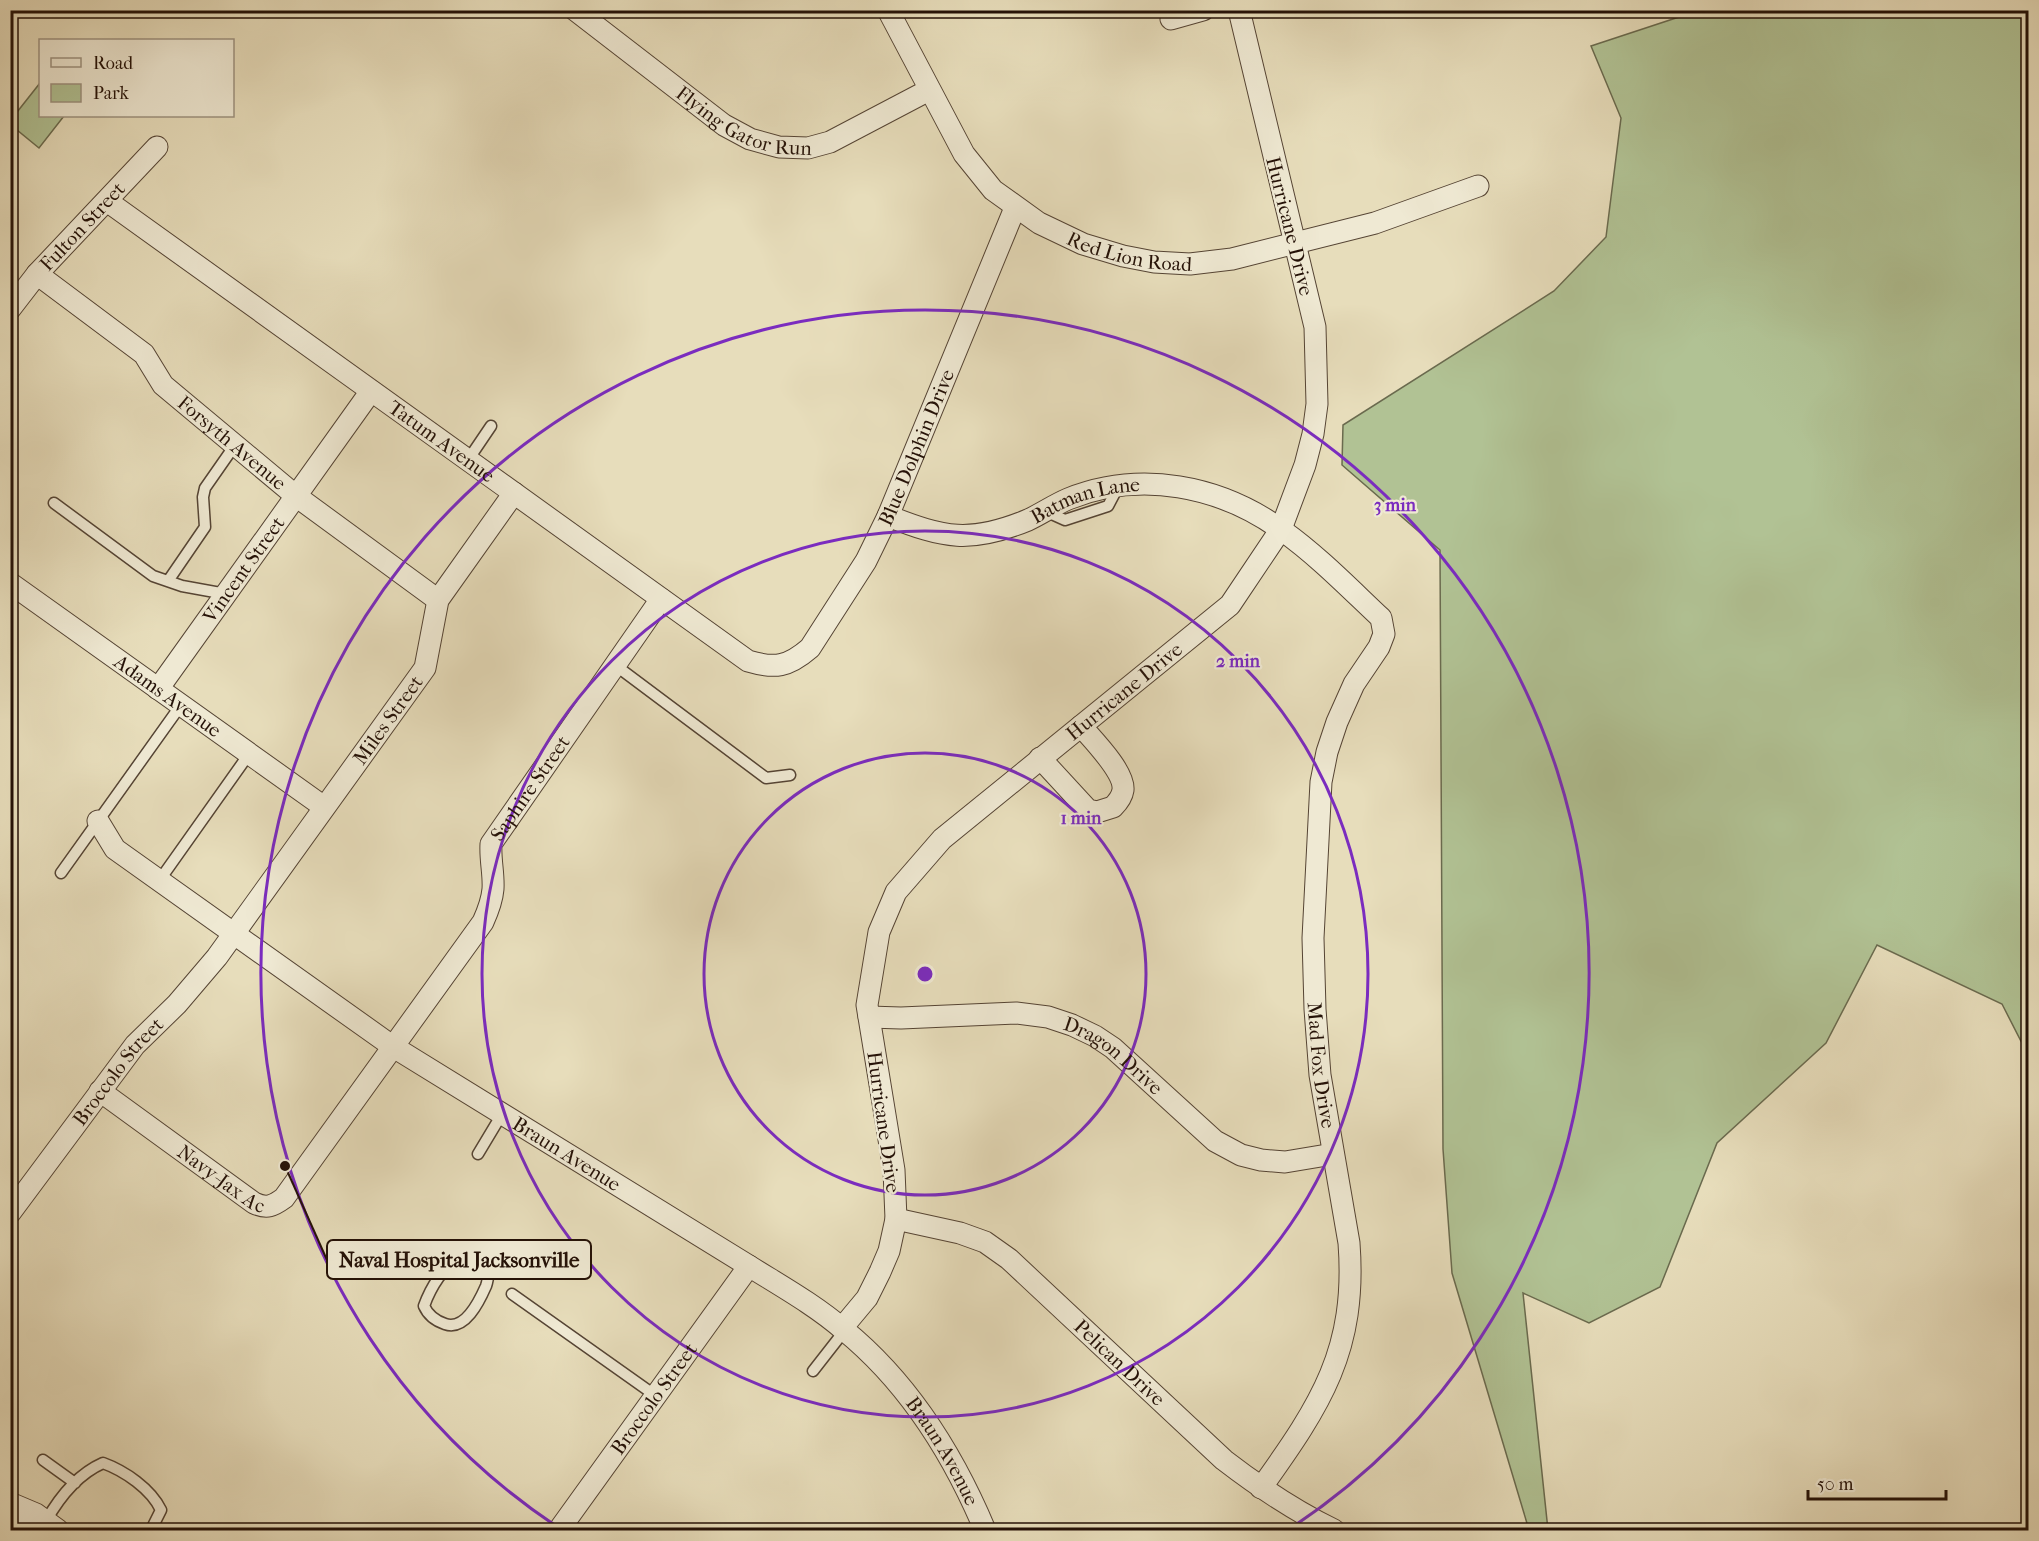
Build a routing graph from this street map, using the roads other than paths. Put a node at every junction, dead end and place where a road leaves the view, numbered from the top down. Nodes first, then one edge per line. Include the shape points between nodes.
1 (575, 10) edge
2 (888, 10) edge
3 (1203, 10) edge
4 (1239, 10) edge
5 (1171, 19) dead end
6 (929, 90) junction
7 (157, 147) dead end
8 (1478, 186) dead end
9 (106, 201) junction
10 (1015, 208) junction
11 (1294, 243) junction
12 (38, 274) junction
13 (10, 309) edge
14 (371, 391) junction
15 (491, 426) dead end
16 (235, 445) junction
17 (468, 460) junction
18 (514, 493) junction
19 (296, 496) junction
20 (54, 503) dead end
21 (888, 516) junction
22 (1281, 529) junction
23 (168, 581) junction
24 (10, 583) edge
25 (226, 594) junction
26 (661, 599) junction
27 (438, 600) junction
28 (1384, 634) joint
29 (615, 665) junction
30 (784, 665) joint
31 (158, 689) junction
32 (180, 705) junction
33 (1081, 726) junction
34 (249, 754) junction
35 (1040, 758) junction
36 (790, 775) dead end
37 (324, 807) junction
38 (98, 821) junction
39 (61, 873) dead end
40 (159, 881) junction
41 (233, 934) junction
42 (869, 1017) junction
43 (412, 1019) joint
44 (392, 1047) junction
45 (100, 1091) junction
46 (502, 1114) junction
47 (478, 1154) dead end
48 (1333, 1154) junction
49 (10, 1213) edge
50 (896, 1219) junction
51 (490, 1249) joint
52 (749, 1266) junction
53 (512, 1294) dead end
54 (843, 1329) junction
55 (813, 1371) dead end
56 (656, 1396) junction
57 (44, 1460) dead end
58 (75, 1483) junction
59 (1261, 1488) junction
60 (10, 1503) edge
61 (10, 1520) edge
62 (51, 1527) edge
63 (151, 1530) edge
64 (559, 1530) edge
65 (985, 1530) edge
66 (1334, 1530) edge

1 - 6 street, Flying Gator Run via 723,125 750,140 779,147 808,148 830,142
2 - 6 street, Red Lion Road
3 - 5 street
4 - 11 street, Hurricane Drive
6 - 10 street, Red Lion Road via 964,154 993,190
7 - 9 street, Fulton Street
8 - 11 street, Red Lion Road via 1375,223
9 - 12 street, Fulton Street
9 - 14 street, Tatum Avenue
10 - 11 street, Red Lion Road via 1083,244 1154,262 1190,264 1232,259
10 - 21 street, Blue Dolphin Drive
11 - 22 street, Hurricane Drive via 1315,327 1317,404 1305,465
12 - 13 street, Fulton Street
12 - 16 street, Forsyth Avenue via 144,354 163,385
14 - 17 street, Tatum Avenue
14 - 19 street, Vincent Street
15 - 17 lane
16 - 19 street, Forsyth Avenue
16 - 23 lane via 206,489 204,527
17 - 18 street, Tatum Avenue
18 - 26 street, Tatum Avenue
18 - 27 street, Miles Street
19 - 25 street, Vincent Street
19 - 27 street, Forsyth Avenue
20 - 23 lane via 153,576
21 - 22 street, Batman Lane via 936,534 979,535 1004,529 1067,499 1099,489 1159,483 1236,504
21 - 30 street, Blue Dolphin Drive via 866,561 810,648
22 - 28 street, Batman Lane via 1381,618
22 - 33 street, Hurricane Drive via 1230,605
23 - 25 lane
24 - 31 street, Adams Avenue
25 - 31 street, Vincent Street
26 - 29 street, Saphire Street
26 - 30 street, Tatum Avenue via 748,661 769,667
27 - 37 street, Miles Street via 425,668
28 - 48 street, Mad Fox Drive via 1337,722 1321,782 1313,950 1320,1075
29 - 36 lane via 766,778
29 - 43 street, Saphire Street via 491,844 493,886 483,922
31 - 32 street, Adams Avenue
32 - 34 street, Adams Avenue
32 - 38 lane
33 - 35 street, Hurricane Drive
33 - 35 street via 1123,781 1123,791 1113,807 1097,812 1088,810
34 - 37 street, Adams Avenue
34 - 40 lane
35 - 42 street, Hurricane Drive via 942,839 896,892 879,932 869,991
37 - 41 street, Miles Street
38 - 39 lane
38 - 40 street, Braun Avenue via 115,849
40 - 41 street, Braun Avenue
41 - 44 street, Braun Avenue
41 - 45 street, Broccolo Street via 177,1004 135,1045
42 - 48 street, Dragon Drive via 1016,1013 1048,1017 1095,1035 1215,1141 1241,1155 1285,1162
42 - 50 street, Hurricane Drive via 894,1170
43 - 44 street, Navy-Jax Ac
44 - 45 street, Navy-Jax Ac via 284,1198 274,1206 263,1207
44 - 46 street, Braun Avenue
45 - 49 street, Broccolo Street
46 - 47 lane
46 - 52 street, Braun Avenue
48 - 59 street, Mad Fox Drive via 1351,1271 1340,1352 1310,1416
50 - 54 street, Hurricane Drive via 880,1272 867,1298
50 - 59 street, Pelican Drive via 960,1233 985,1242 1009,1259 1224,1460
51 - 51 lane via 451,1263 427,1298 424,1306 431,1316 451,1326 464,1321 486,1286
52 - 54 street, Braun Avenue
52 - 56 street, Broccolo Street
53 - 56 lane
54 - 55 lane
54 - 65 street, Braun Avenue via 913,1400 967,1487
56 - 64 street, Broccolo Street
57 - 58 lane
58 - 62 lane via 58,1503
58 - 63 lane via 85,1472 103,1463 113,1467 155,1498 161,1510
59 - 66 street, Pelican Drive
60 - 62 street via 36,1514
61 - 62 street

